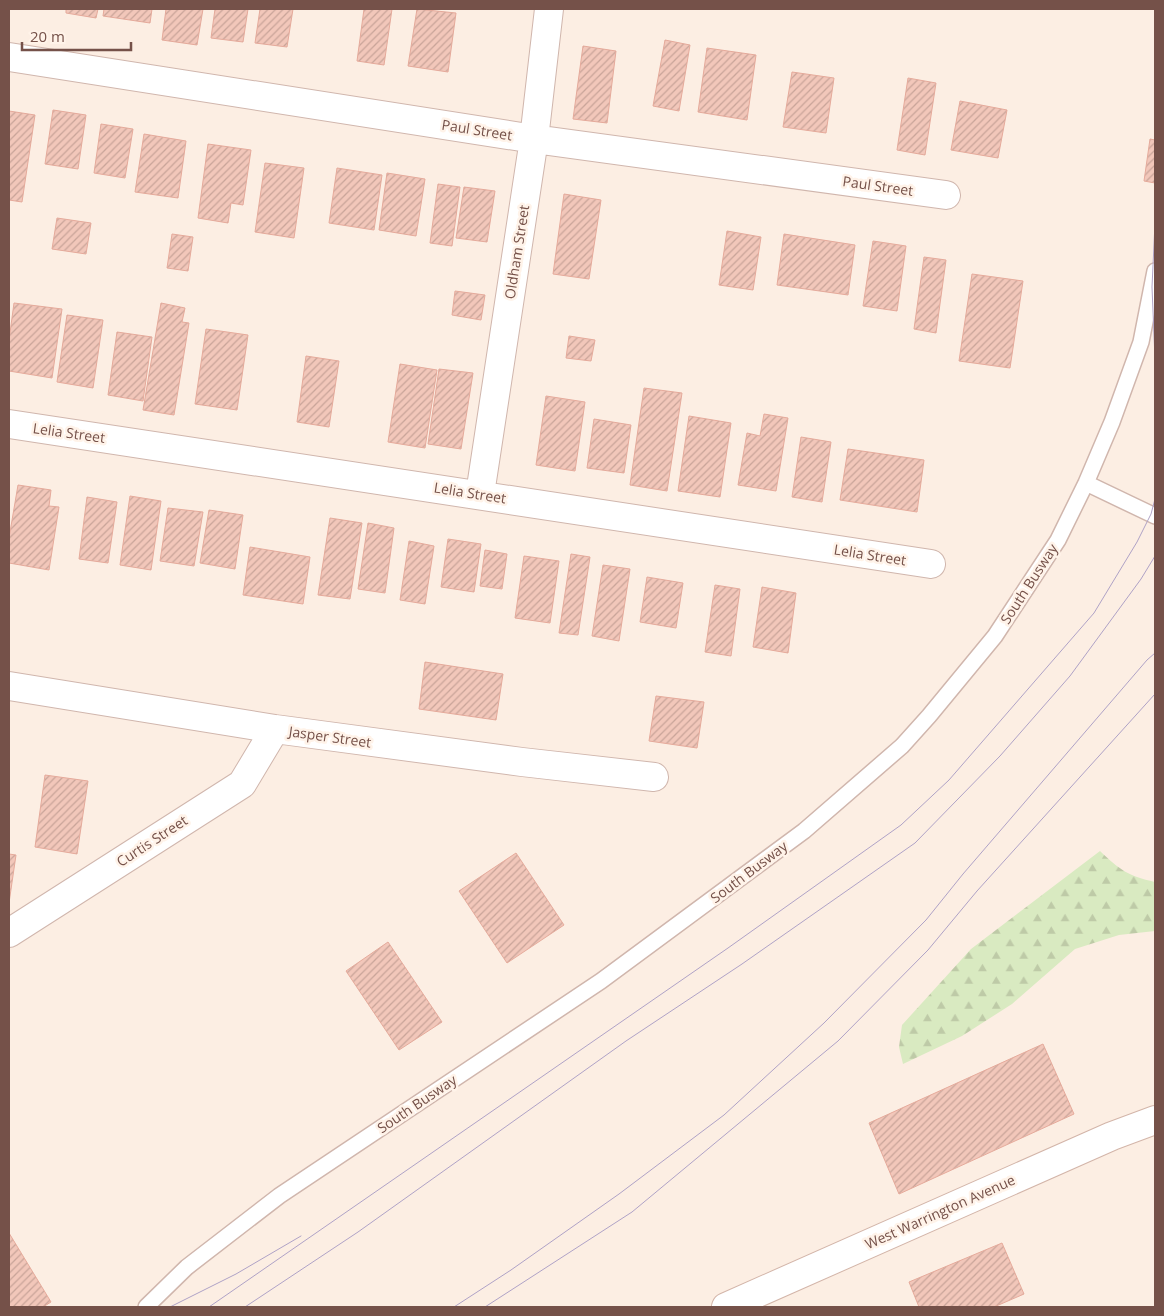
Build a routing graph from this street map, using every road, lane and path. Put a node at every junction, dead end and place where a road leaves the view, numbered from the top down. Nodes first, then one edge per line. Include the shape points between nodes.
1 (549, 9) edge
2 (9, 57) edge
3 (534, 140) junction
4 (946, 195) dead end
5 (1155, 272) edge
6 (9, 424) edge
7 (1086, 483) junction
8 (480, 494) junction
9 (1155, 516) edge
10 (931, 564) dead end
11 (9, 686) edge
12 (275, 729) junction
13 (654, 777) dead end
14 (9, 933) edge
15 (1155, 1120) edge
16 (146, 1307) edge
17 (726, 1307) edge

1 - 3 street, Oldham Street
2 - 3 street, Paul Street
3 - 4 street, Paul Street
3 - 8 street, Oldham Street
5 - 7 lane, South Busway via 1140,342
6 - 8 street, Lelia Street
7 - 9 lane
7 - 16 lane, South Busway via 1058,540 994,636 929,716 868,776 804,831 602,981 278,1196 187,1267
8 - 10 street, Lelia Street
11 - 12 street, Jasper Street
12 - 13 street, Jasper Street
12 - 14 street, Curtis Street via 242,784
15 - 17 street, West Warrington Avenue via 1112,1136

